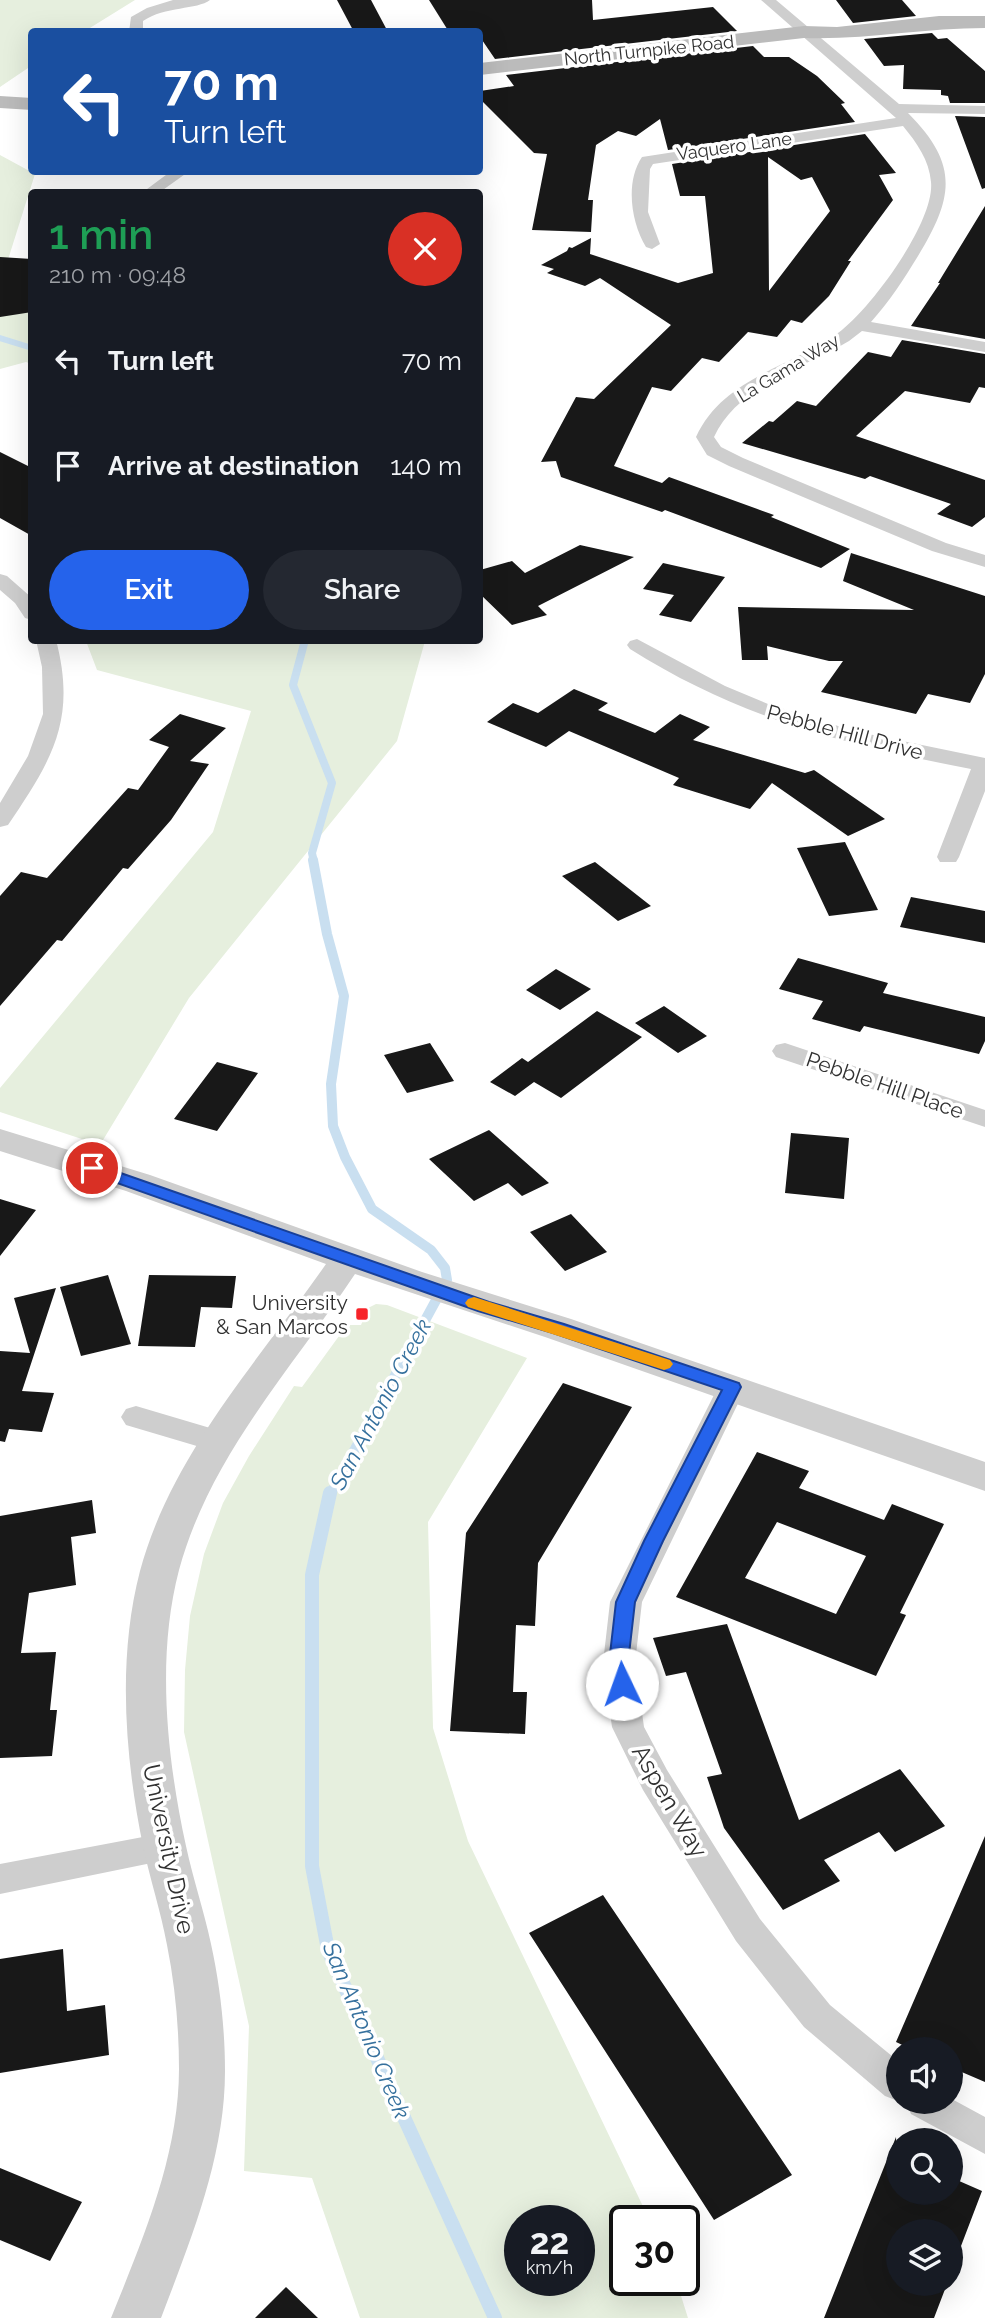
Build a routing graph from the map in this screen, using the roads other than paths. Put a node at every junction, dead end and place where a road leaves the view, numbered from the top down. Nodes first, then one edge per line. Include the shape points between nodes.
1 (202, 0) edge
2 (768, 0) edge
3 (985, 13) edge
4 (985, 22) edge
5 (136, 28) edge
6 (811, 32) junction
7 (483, 69) edge
8 (0, 102) edge
9 (28, 104) edge
10 (985, 110) edge
11 (901, 114) junction
12 (176, 175) edge
13 (154, 189) edge
14 (652, 244) dead end
15 (859, 325) junction
16 (985, 347) edge
17 (985, 561) edge
18 (0, 580) edge
19 (28, 608) edge
20 (47, 644) edge
21 (637, 645) dead end
22 (985, 765) edge
23 (0, 820) edge
24 (948, 857) dead end
25 (785, 1051) dead end
26 (985, 1119) edge
27 (0, 1140) edge
28 (348, 1258) junction
29 (733, 1387) junction
30 (135, 1417) dead end
31 (216, 1441) junction
32 (985, 1477) edge
33 (164, 1847) junction
34 (0, 1879) edge
35 (886, 2074) edge
36 (945, 2114) edge
37 (985, 2137) edge
38 (136, 2318) edge

1 - 5 street via 147,11 136,20
2 - 6 street, La Gama Way
3 - 6 main road, North Turnpike Road via 887,19
4 - 6 main road, North Turnpike Road
6 - 7 main road, North Turnpike Road
6 - 11 street, La Gama Way
8 - 9 main road
10 - 11 street
11 - 14 street, Vaquero Lane via 648,160 642,169 640,212
11 - 15 street, La Gama Way via 930,149 939,179 938,200 934,216 898,276
12 - 13 street
15 - 16 street
15 - 17 street, La Gama Way via 736,397 708,424 705,437 715,451 736,462 939,547
18 - 19 street
20 - 23 street via 56,694 51,732 35,769
21 - 22 street, Pebble Hill Drive via 671,668 741,702 805,726
22 - 24 street
25 - 26 street, Pebble Hill Place
27 - 28 street via 138,1183
28 - 29 street
28 - 31 street, University Drive
29 - 32 street
29 - 35 street, Aspen Way via 626,1602 619,1663 628,1727 655,1780 748,1930 817,2016
30 - 31 street
31 - 33 street, University Drive via 181,1510 160,1570 147,1648 149,1750
33 - 34 street
33 - 38 street, University Drive via 192,1958 200,2036 200,2105 177,2213
36 - 37 street

